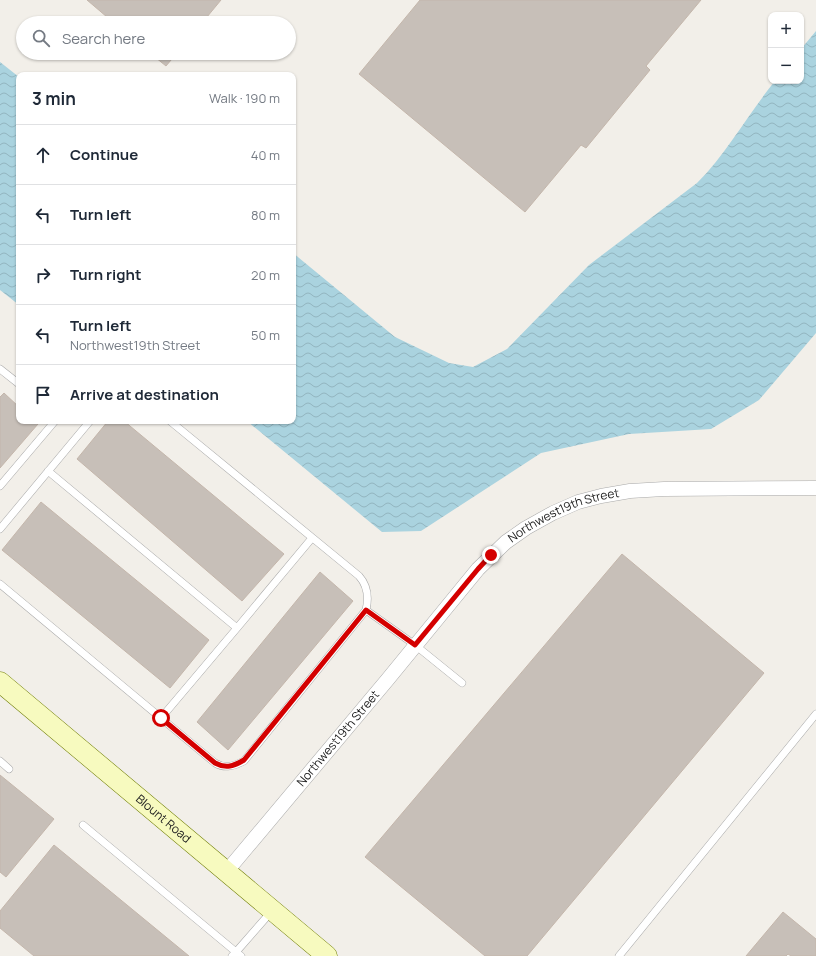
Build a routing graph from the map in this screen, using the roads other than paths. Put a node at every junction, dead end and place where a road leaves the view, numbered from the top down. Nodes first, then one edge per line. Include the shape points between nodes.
1 (0, 369) edge
2 (16, 382) edge
3 (52, 424) edge
4 (87, 424) edge
5 (174, 424) edge
6 (48, 471) junction
7 (0, 486) edge
8 (816, 488) edge
9 (0, 529) edge
10 (312, 538) junction
11 (0, 584) edge
12 (366, 610) junction
13 (237, 628) junction
14 (415, 645) junction
15 (0, 682) edge
16 (462, 683) dead end
17 (816, 714) edge
18 (161, 718) junction
19 (0, 761) edge
20 (9, 769) dead end
21 (83, 825) dead end
22 (226, 871) junction
23 (272, 910) junction
24 (236, 955) edge
25 (327, 956) edge
26 (619, 956) edge

1 - 2 lane
3 - 7 lane
4 - 6 lane
5 - 10 lane
6 - 9 lane
6 - 13 lane
8 - 14 street, Northwest19th Street via 630,491 578,502 526,528 506,542 478,569
10 - 12 lane via 365,582 368,595
10 - 13 lane
11 - 18 lane
12 - 14 lane
12 - 18 lane via 244,760 222,767
13 - 18 lane
14 - 16 lane
14 - 22 street, Northwest19th Street
15 - 22 street, Blount Road
17 - 26 lane
19 - 20 lane
21 - 24 lane
22 - 23 street, Blount Road
23 - 24 lane
23 - 25 street, Blount Road

